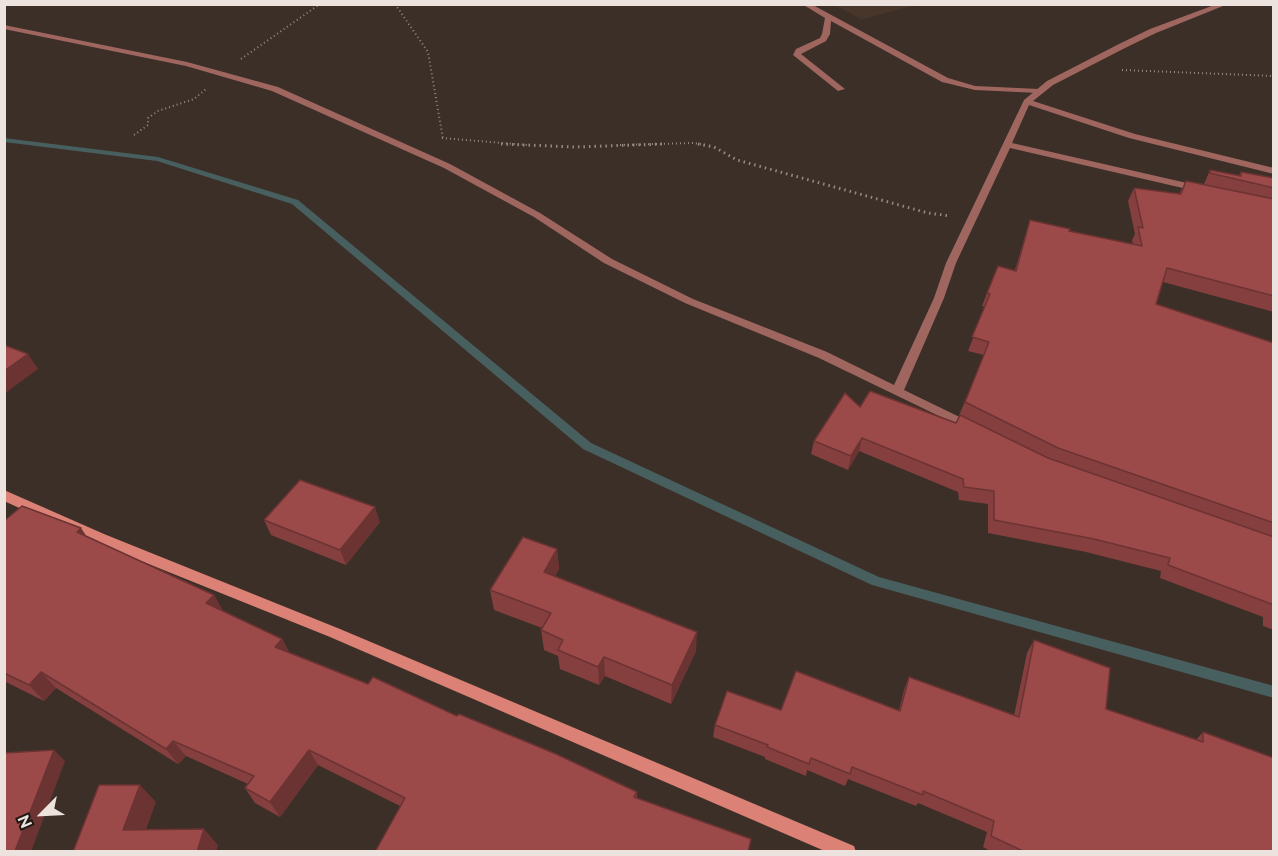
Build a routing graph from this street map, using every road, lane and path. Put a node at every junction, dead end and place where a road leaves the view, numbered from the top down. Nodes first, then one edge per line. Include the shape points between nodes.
1 (395, 4) edge
2 (805, 4) edge
3 (1225, 4) edge
4 (828, 18) junction
5 (4, 27) edge
6 (1082, 67) junction
7 (1274, 76) edge
8 (841, 89) dead end
9 (1039, 91) junction
10 (1027, 102) junction
11 (442, 138) junction
12 (1008, 145) junction
13 (447, 166) junction
14 (1274, 171) edge
15 (1213, 193) edge
16 (971, 220) junction
17 (898, 390) junction
18 (976, 430) edge
19 (4, 495) edge
20 (848, 852) edge

1 - 11 path via 428,52
2 - 4 street
3 - 6 street via 1154,31
4 - 8 street via 823,39 797,55
4 - 9 street via 945,80 975,88
5 - 13 street via 187,64 264,86
6 - 7 path
6 - 9 street
9 - 10 street
10 - 12 street
10 - 14 street via 1132,136
11 - 13 path
11 - 16 path via 575,147 693,143 827,186 928,213
12 - 15 street
12 - 16 street
13 - 17 street via 537,215 608,261 689,301 769,331
16 - 17 street
17 - 18 street
19 - 20 street

